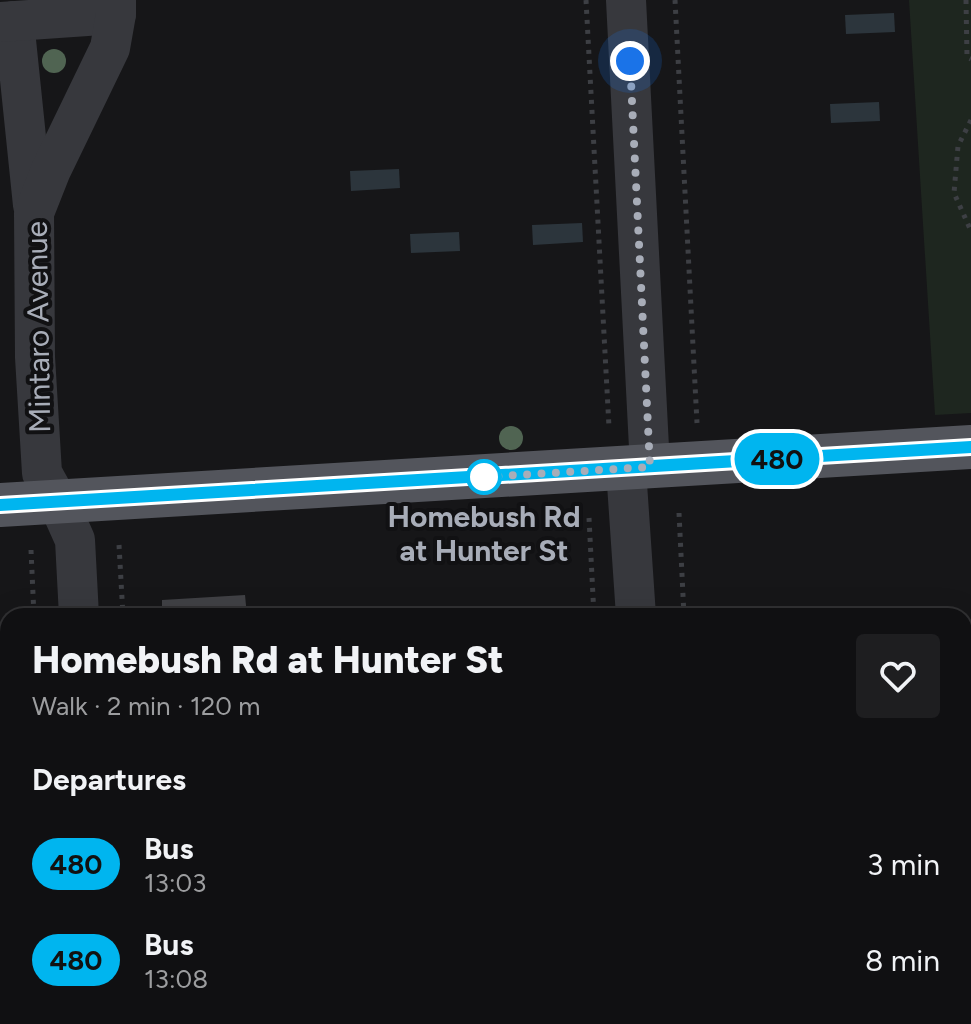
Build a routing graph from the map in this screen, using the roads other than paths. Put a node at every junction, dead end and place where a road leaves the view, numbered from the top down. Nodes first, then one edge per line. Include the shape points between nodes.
1 (626, 0) edge
2 (116, 7) edge
3 (7, 22) edge
4 (34, 213) junction
5 (971, 447) edge
6 (638, 468) junction
7 (58, 502) junction
8 (0, 505) edge
9 (79, 608) edge
10 (636, 608) edge

1 - 6 street
2 - 3 street
2 - 4 street, Mintaro Avenue via 110,48
3 - 4 street
4 - 7 street, Mintaro Avenue via 42,473
5 - 6 main road
6 - 7 main road
6 - 10 street
7 - 8 main road
7 - 9 street, Mintaro Avenue via 75,540

